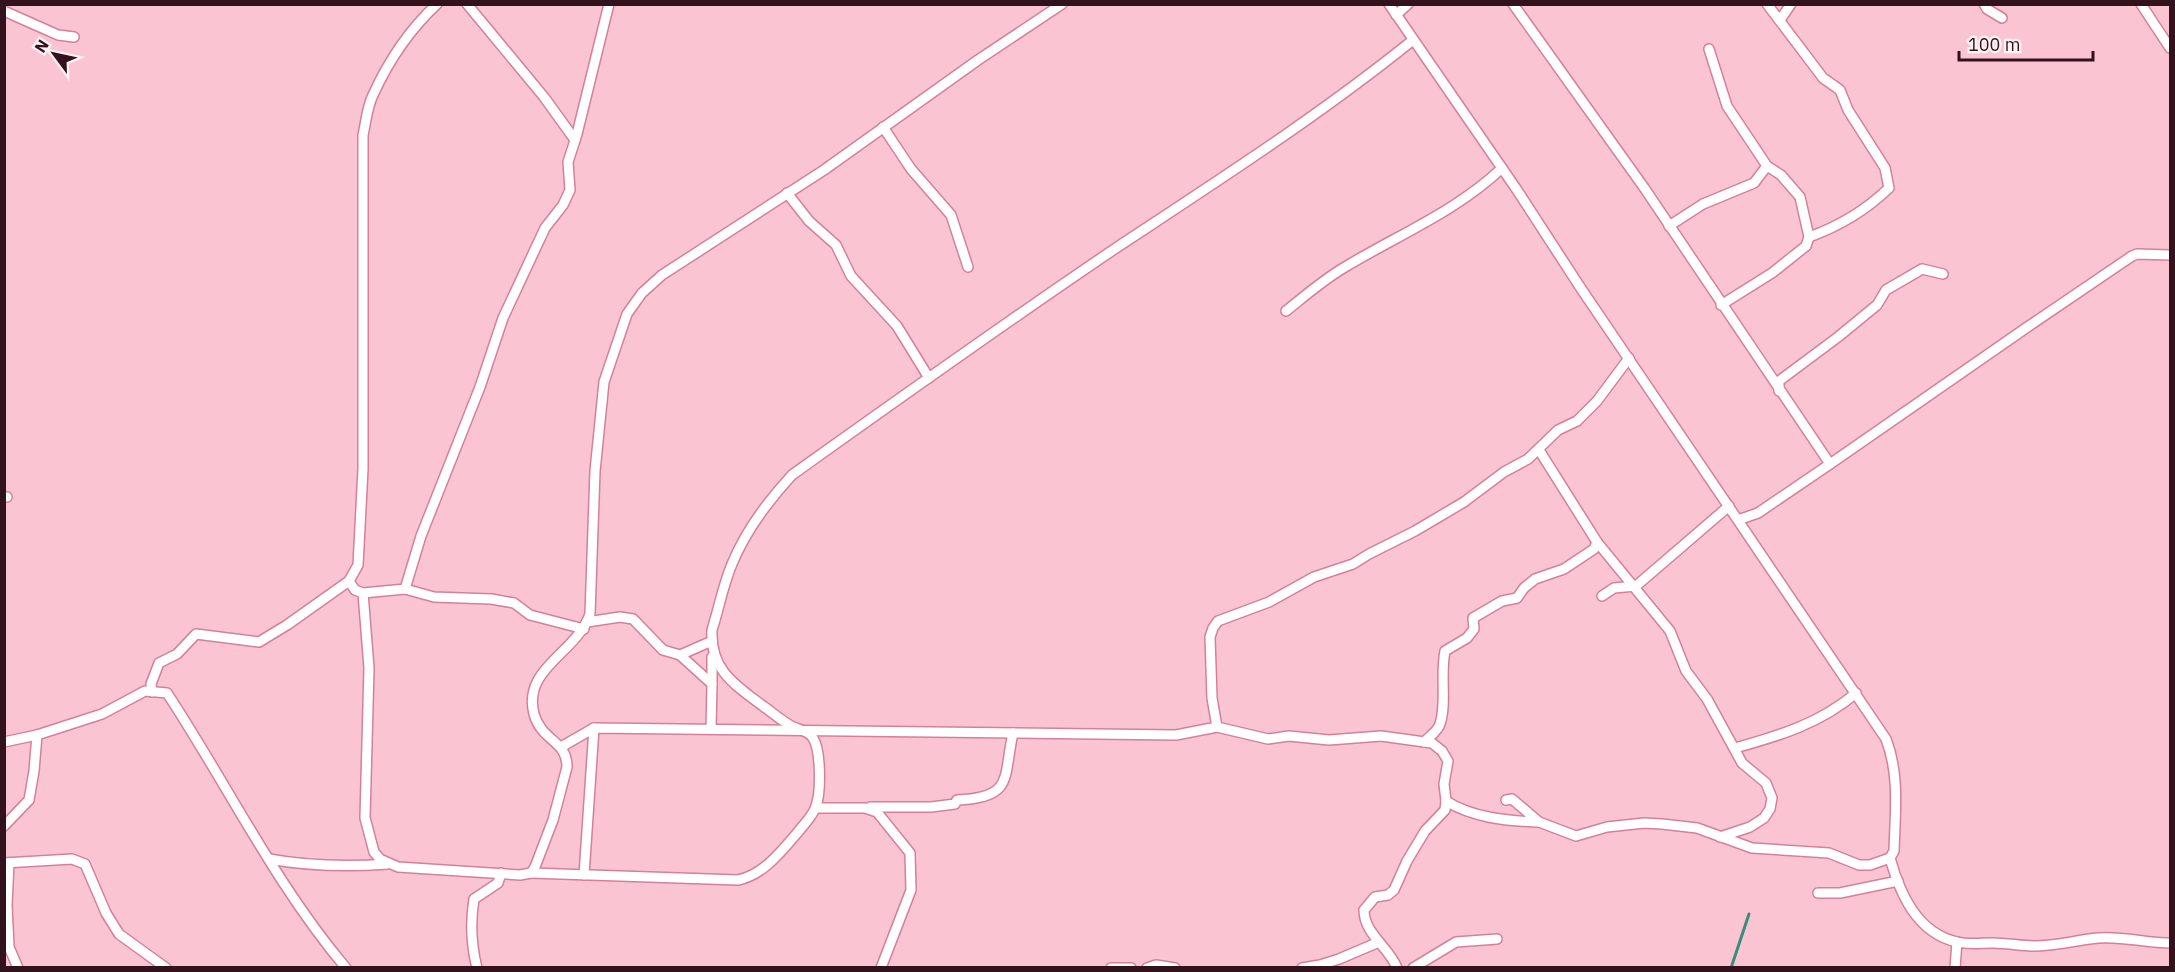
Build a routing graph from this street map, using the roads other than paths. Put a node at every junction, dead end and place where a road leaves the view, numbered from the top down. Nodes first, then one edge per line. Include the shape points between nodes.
1 (437, 4) edge
2 (467, 4) edge
3 (609, 4) edge
4 (1062, 4) edge
5 (1389, 4) edge
6 (1408, 4) edge
7 (1513, 4) edge
8 (1767, 4) edge
9 (1791, 4) edge
10 (1984, 4) edge
11 (2141, 4) edge
12 (4, 11) edge
13 (1396, 15) junction
14 (2002, 18) dead end
15 (1780, 20) junction
16 (75, 38) dead end
17 (1413, 40) junction
18 (2170, 48) edge
19 (1709, 49) dead end
20 (883, 127) junction
21 (575, 140) junction
22 (1767, 166) junction
23 (1502, 168) junction
24 (787, 193) junction
25 (1669, 226) junction
26 (1809, 237) junction
27 (2170, 255) edge
28 (968, 267) dead end
29 (1943, 274) dead end
30 (1721, 305) junction
31 (1286, 310) dead end
32 (1629, 358) junction
33 (928, 378) junction
34 (1779, 391) junction
35 (1539, 450) junction
36 (1830, 464) junction
37 (1729, 506) junction
38 (1738, 520) junction
39 (1597, 542) junction
40 (349, 581) junction
41 (1634, 586) junction
42 (405, 589) junction
43 (363, 593) junction
44 (1602, 596) dead end
45 (585, 625) junction
46 (712, 646) junction
47 (680, 655) junction
48 (712, 684) junction
49 (152, 692) junction
50 (1856, 693) junction
51 (1217, 727) junction
52 (594, 728) junction
53 (711, 729) junction
54 (803, 731) junction
55 (1013, 734) junction
56 (37, 735) junction
57 (4, 742) edge
58 (1424, 742) junction
59 (561, 747) junction
60 (1735, 748) junction
61 (1506, 800) dead end
62 (1446, 801) junction
63 (816, 808) junction
64 (865, 808) junction
65 (1539, 822) junction
66 (4, 826) edge
67 (1720, 837) junction
68 (1890, 858) junction
69 (268, 859) junction
70 (7, 863) edge
71 (388, 864) junction
72 (501, 873) junction
73 (531, 873) junction
74 (584, 875) junction
75 (1898, 881) junction
76 (1818, 893) dead end
77 (1497, 939) dead end
78 (1379, 942) junction
79 (1957, 942) junction
80 (2170, 943) edge
81 (1397, 965) edge
82 (18, 968) edge
83 (166, 968) edge
84 (346, 968) edge
85 (477, 968) edge
86 (881, 968) edge
87 (1111, 968) edge
88 (1131, 968) edge
89 (1147, 968) edge
90 (1174, 968) edge
91 (1302, 968) edge
92 (1413, 968) edge
93 (1955, 968) edge

1 - 40 street via 399,48 372,97 363,135 363,469 358,565
2 - 21 street
3 - 21 street
4 - 20 street
5 - 13 street
6 - 13 street
7 - 25 street
8 - 15 street
9 - 15 street
10 - 14 street
11 - 18 street
12 - 16 street via 58,35
13 - 17 street
15 - 26 street via 1823,78 1840,90 1848,110 1885,168 1889,188 1832,229
17 - 23 street
17 - 33 street via 1270,145
19 - 22 street via 1727,106
20 - 24 street
20 - 28 street via 911,169 951,215
21 - 42 street via 568,162 570,189 545,228 503,318
22 - 25 street via 1754,183 1704,204
22 - 26 street via 1781,175 1800,197
23 - 31 street via 1484,186 1345,267
23 - 32 street
24 - 33 street via 809,221 836,245 851,276 897,326
24 - 45 street via 663,275 642,293 627,314 603,382 595,471 591,601
25 - 30 street
26 - 30 street via 1806,246 1772,273
27 - 36 street via 2133,256
29 - 34 street via 1922,269 1886,290 1877,305 1779,381
30 - 34 street
32 - 35 street via 1597,401 1577,421 1558,430
32 - 37 street
33 - 46 street via 779,489 732,564 712,630
34 - 36 street
35 - 39 street
35 - 51 street via 1415,531 1353,564 1314,577 1269,602 1218,621 1210,637
36 - 38 street via 1758,513
37 - 38 street
37 - 41 street
38 - 50 street
39 - 41 street
39 - 58 street via 1594,549 1564,568 1535,579 1517,598 1503,601 1473,618 1474,629 1467,638 1445,651 1440,726
40 - 43 street
40 - 49 street via 260,642 196,634 177,654 159,663
41 - 44 street via 1614,588
41 - 60 street via 1670,631 1686,671
42 - 43 street
42 - 45 street via 434,597 514,603 530,615
43 - 71 street via 369,668 365,818 374,852
45 - 47 street via 620,617 633,619 663,651
45 - 59 street via 542,673 532,692 539,727
46 - 47 street
46 - 48 street
46 - 54 street via 718,665 732,683
47 - 48 street
48 - 53 street
49 - 56 street via 145,691 102,714
49 - 69 street via 168,693
50 - 60 street via 1812,722
50 - 68 street via 1891,751 1895,776 1894,851
51 - 55 street via 1176,735
51 - 58 street via 1268,739 1382,736
52 - 53 street
52 - 59 street
52 - 74 street
53 - 54 street
54 - 55 street
54 - 63 street via 813,737 817,750
55 - 64 street via 1006,775 993,794 931,807
56 - 57 street
56 - 66 street via 29,800
58 - 62 street via 1432,743 1448,761
59 - 73 street via 567,766 553,820
60 - 67 street via 1742,763 1766,783 1772,798 1764,818
61 - 65 street via 1512,799
62 - 65 street via 1461,811
62 - 78 street via 1445,810 1428,827 1394,890 1371,900 1364,910 1366,923
63 - 64 street
63 - 74 street via 789,843 750,878
64 - 86 street via 878,812 910,853 911,890
65 - 67 street via 1576,836 1607,827 1644,823 1697,828
67 - 68 street via 1752,848 1829,853 1859,865
68 - 75 street
69 - 71 street via 347,867
69 - 84 street
70 - 82 street via 9,947
70 - 83 street via 72,858 85,864 119,934
71 - 72 street
72 - 73 street
72 - 85 street via 498,883 474,898 470,920
73 - 74 street
75 - 76 street via 1840,893
75 - 79 street via 1913,915 1923,925
77 - 92 street via 1456,942
78 - 81 street
78 - 91 street via 1339,959
79 - 80 street via 2034,946 2100,938
79 - 93 street
87 - 88 street
89 - 90 street

